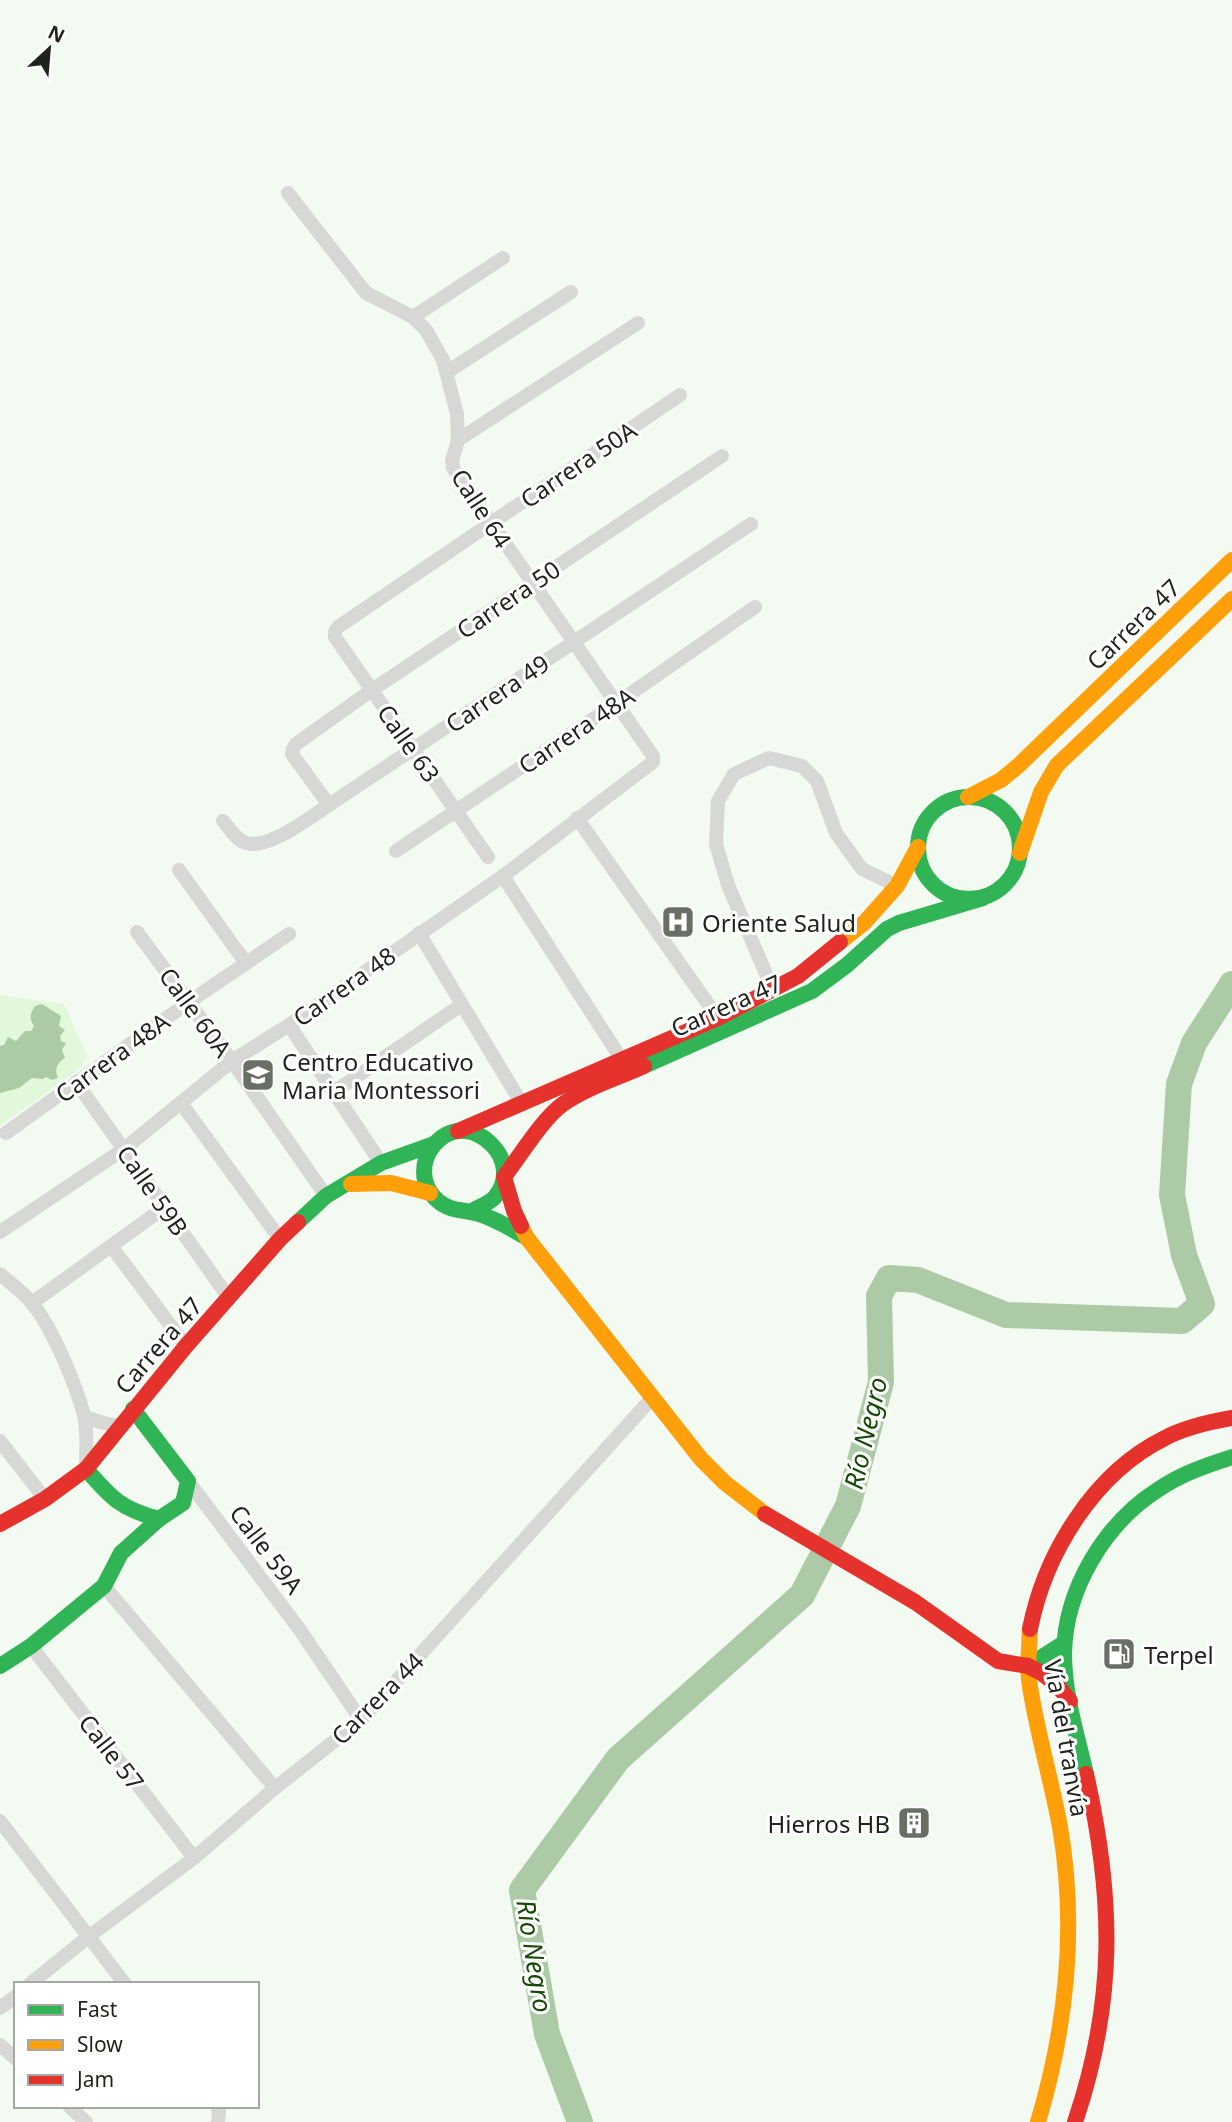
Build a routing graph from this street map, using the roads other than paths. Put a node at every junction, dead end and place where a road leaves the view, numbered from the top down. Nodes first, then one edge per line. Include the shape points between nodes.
1 (288, 193) dead end
2 (503, 258) dead end
3 (571, 292) dead end
4 (413, 317) junction
5 (638, 323) dead end
6 (447, 372) junction
7 (680, 396) dead end
8 (458, 440) junction
9 (722, 456) dead end
10 (490, 522) junction
11 (751, 524) dead end
12 (1232, 560) edge
13 (532, 583) junction
14 (1232, 599) edge
15 (755, 607) dead end
16 (338, 627) joint
17 (574, 642) junction
18 (372, 690) junction
19 (617, 703) junction
20 (413, 749) junction
21 (653, 762) joint
22 (968, 797) junction
23 (329, 805) junction
24 (456, 810) junction
25 (577, 818) junction
26 (223, 821) dead end
27 (918, 847) junction
28 (396, 851) dead end
29 (1020, 853) junction
30 (488, 857) dead end
31 (179, 870) dead end
32 (503, 876) junction
33 (897, 886) junction
34 (983, 898) junction
35 (137, 932) dead end
36 (419, 933) junction
37 (289, 934) dead end
38 (246, 963) junction
39 (773, 990) junction
40 (189, 1002) junction
41 (461, 1004) junction
42 (718, 1018) junction
43 (289, 1025) junction
44 (622, 1060) junction
45 (232, 1061) junction
46 (76, 1082) junction
47 (334, 1091) junction
48 (181, 1103) junction
49 (522, 1104) junction
50 (458, 1131) junction
51 (6, 1133) dead end
52 (434, 1144) junction
53 (124, 1149) junction
54 (381, 1163) junction
55 (504, 1177) junction
56 (343, 1185) junction
57 (430, 1193) junction
58 (326, 1196) junction
59 (165, 1207) junction
60 (471, 1211) junction
61 (0, 1232) edge
62 (527, 1238) junction
63 (280, 1239) junction
64 (111, 1246) junction
65 (0, 1274) edge
66 (229, 1298) junction
67 (32, 1303) junction
68 (186, 1346) junction
69 (653, 1397) junction
70 (133, 1409) junction
71 (85, 1417) junction
72 (1232, 1418) edge
73 (119, 1426) junction
74 (0, 1441) edge
75 (1232, 1458) edge
76 (86, 1469) junction
77 (188, 1481) junction
78 (45, 1499) junction
79 (183, 1503) junction
80 (204, 1503) junction
81 (159, 1520) junction
82 (0, 1524) edge
83 (104, 1586) junction
84 (1064, 1643) junction
85 (31, 1646) junction
86 (0, 1666) edge
87 (1028, 1667) junction
88 (1070, 1701) junction
89 (361, 1720) junction
90 (275, 1787) junction
91 (0, 1821) edge
92 (194, 1858) junction
93 (88, 1937) junction
94 (32, 1982) edge
95 (123, 1982) edge
96 (0, 2045) edge
97 (14, 2057) edge
98 (71, 2108) edge
99 (86, 2122) edge
100 (1038, 2122) edge
101 (1076, 2122) edge

1 - 4 street, Calle 64 via 366,293
2 - 4 street
3 - 6 street
4 - 6 street, Calle 64 via 426,330
5 - 8 street
6 - 8 street, Calle 64
7 - 10 street, Carrera 50A
8 - 10 street, Calle 64 via 453,468
9 - 13 street, Carrera 50
10 - 13 street, Calle 64
10 - 16 street, Carrera 50A
11 - 17 street, Carrera 49
12 - 22 street, Carrera 47 via 1018,766
13 - 17 street, Calle 64
13 - 18 street, Carrera 50
14 - 29 street, Carrera 47 via 1051,772
15 - 19 street, Carrera 48A
16 - 18 street, Calle 63 via 335,637
17 - 19 street, Calle 64
17 - 20 street, Carrera 49
18 - 20 street, Calle 63
18 - 23 street, Carrera 50 via 293,749 292,754
19 - 21 street, Calle 64
19 - 24 street, Carrera 48A
20 - 23 street, Carrera 49
20 - 24 street, Calle 63
21 - 25 street, Carrera 48
22 - 27 street via 933,812 921,829
22 - 29 street via 992,803 1011,818
23 - 26 street, Carrera 49 via 264,843 238,839
24 - 28 street, Carrera 48A
24 - 30 street, Calle 63
25 - 32 street, Carrera 48
25 - 42 street
27 - 33 street, Carrera 47
27 - 34 street via 923,870 938,889 959,899
29 - 34 street via 1012,876
31 - 38 street
32 - 36 street, Carrera 48
32 - 44 street
33 - 39 street, Carrera 47 via 864,923 798,976
33 - 39 street via 862,869 836,833 817,781 802,766 769,758 734,774 718,801 716,844 728,885
34 - 55 street, Carrera 47 via 899,923 813,991 563,1104
35 - 40 street, Calle 60A
36 - 41 street
36 - 43 street, Carrera 48
37 - 38 street, Carrera 48A
38 - 40 street, Carrera 48A
39 - 42 street, Carrera 47
40 - 45 street, Calle 60A
40 - 46 street, Carrera 48A
41 - 47 street
41 - 49 street
42 - 44 street, Carrera 47
43 - 45 street, Carrera 48
43 - 47 street
44 - 49 street, Carrera 47
45 - 48 street, Carrera 48
45 - 58 street, Calle 60A
46 - 51 street, Carrera 48A
46 - 53 street, Calle 59B
47 - 54 street
48 - 53 street, Carrera 48
48 - 63 street
49 - 50 street, Carrera 47
50 - 52 street
50 - 55 street via 477,1132 493,1142 503,1158
52 - 54 street, Carrera 47
52 - 57 street via 424,1168
53 - 59 street, Calle 59B
53 - 61 street, Carrera 48
54 - 56 street, Carrera 47
55 - 60 street via 497,1195
55 - 62 street
56 - 57 street, Carrera 47 via 393,1182
56 - 58 street, Carrera 47
57 - 60 street via 452,1210
58 - 63 street, Carrera 47
59 - 64 street
59 - 66 street, Calle 59B
60 - 62 street
62 - 69 street
63 - 66 street, Carrera 47
64 - 67 street
64 - 68 street
65 - 67 street
66 - 68 street, Carrera 47
67 - 71 street via 58,1350
68 - 70 street, Carrera 47
69 - 87 street via 701,1459 762,1512 915,1602 998,1661
69 - 89 street, Carrera 44
70 - 73 street, Carrera 47
70 - 77 street, Calle 59A
71 - 73 street
71 - 76 street
72 - 87 street, Vía del tranvía via 1175,1433 1149,1447 1093,1496 1042,1580 1028,1641
73 - 76 street, Carrera 47
74 - 78 street
75 - 84 street, Vía del tranvía via 1177,1477 1131,1509 1087,1568
76 - 78 street, Carrera 47
76 - 81 street via 113,1501
77 - 79 street
77 - 80 street, Calle 59A
78 - 82 street, Carrera 47
79 - 80 street
79 - 81 street
80 - 89 street, Calle 59A
81 - 83 street via 121,1553
83 - 85 street
83 - 90 street
84 - 87 street
84 - 88 street, Vía del tranvía
85 - 86 street
85 - 92 street, Calle 57
87 - 88 street via 1050,1678
87 - 100 street, Vía del tranvía via 1034,1718 1063,1845 1069,1909 1065,2001
88 - 101 street, Vía del tranvía via 1096,1821 1108,1924 1101,2015
89 - 90 street, Carrera 44
90 - 92 street, Carrera 44
91 - 93 street
92 - 93 street, Carrera 44
93 - 94 street, Carrera 44
93 - 95 street
96 - 97 street
98 - 99 street

